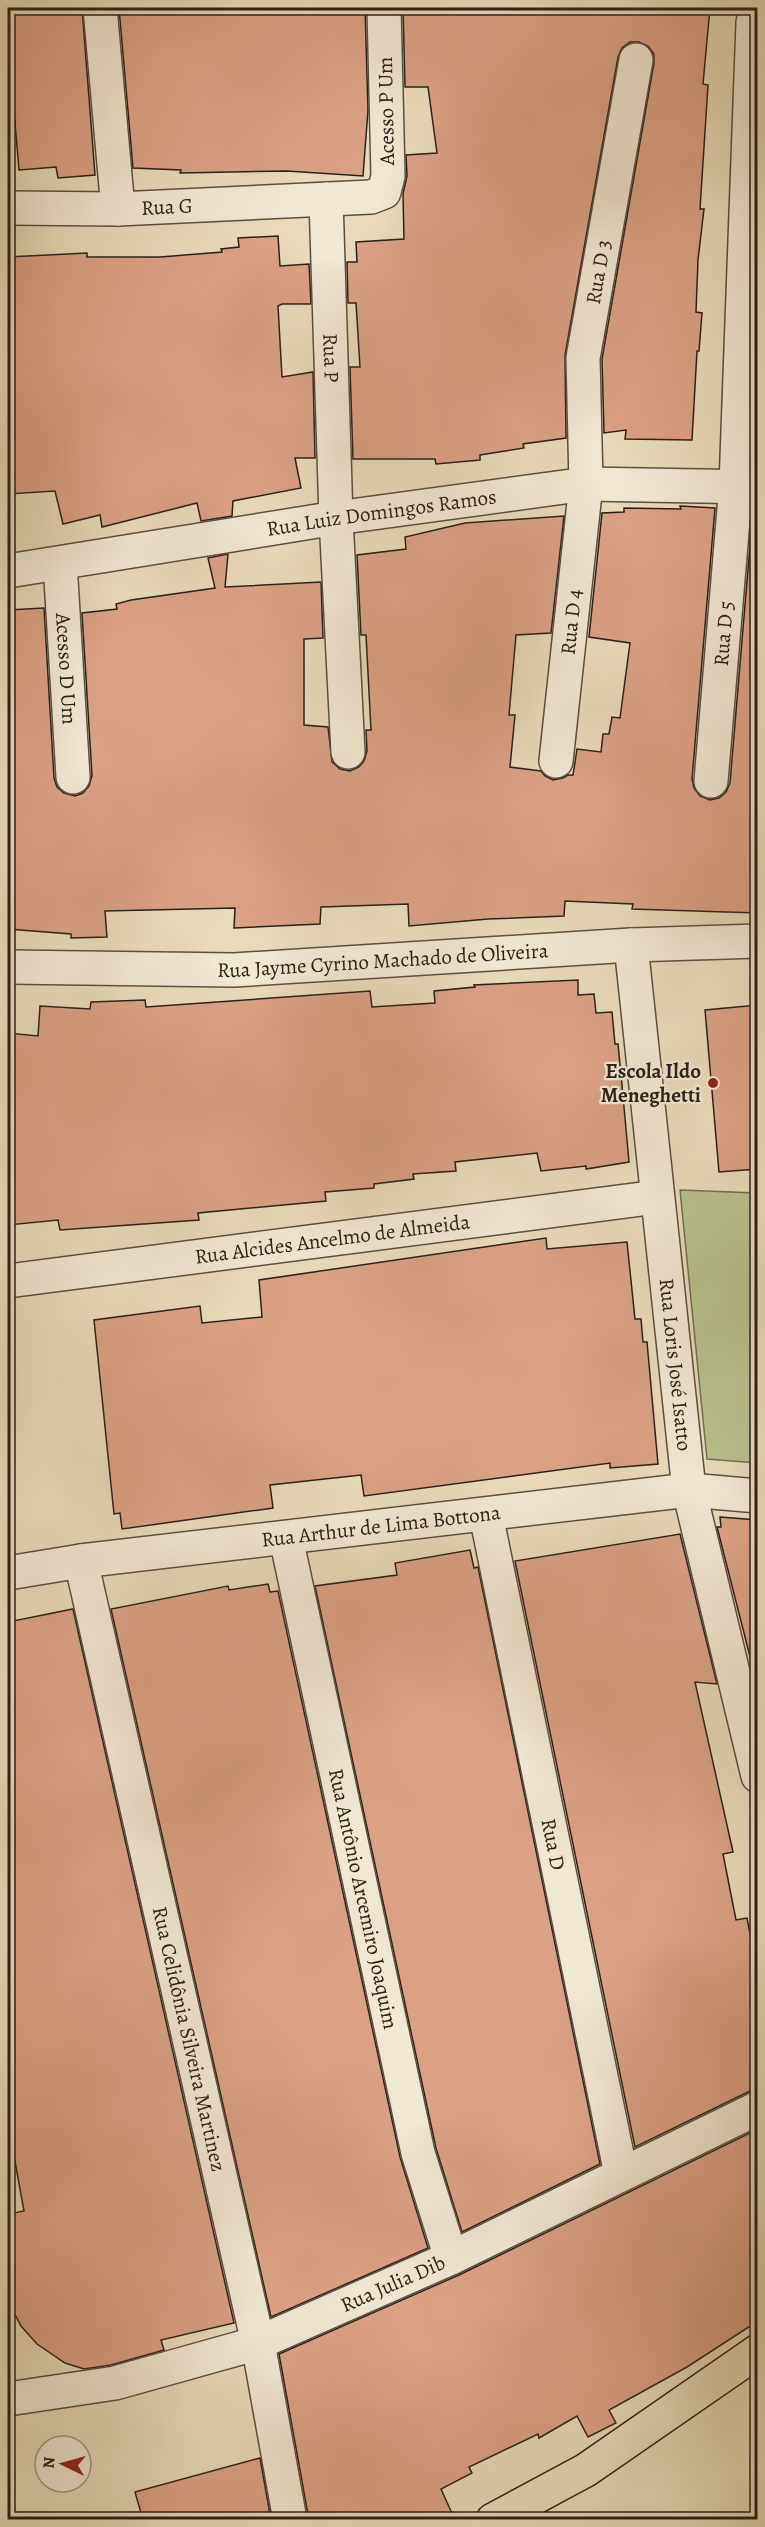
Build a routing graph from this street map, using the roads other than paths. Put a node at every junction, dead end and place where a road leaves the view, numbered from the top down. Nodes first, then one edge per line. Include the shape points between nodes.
1 (100, 8) edge
2 (384, 8) edge
3 (756, 8) edge
4 (636, 60) dead end
5 (326, 199) junction
6 (8, 208) edge
7 (118, 209) junction
8 (586, 484) junction
9 (747, 486) edge
10 (336, 518) junction
11 (60, 563) junction
12 (8, 571) edge
13 (348, 752) dead end
14 (556, 761) dead end
15 (73, 777) dead end
16 (711, 781) dead end
17 (758, 941) edge
18 (631, 945) junction
19 (8, 966) edge
20 (657, 1197) junction
21 (8, 1281) edge
22 (689, 1490) junction
23 (758, 1496) edge
24 (486, 1515) junction
25 (286, 1539) junction
26 (81, 1561) junction
27 (8, 1573) edge
28 (758, 1776) edge
29 (758, 2108) edge
30 (621, 2174) junction
31 (451, 2258) junction
32 (258, 2343) junction
33 (758, 2351) edge
34 (8, 2399) edge
35 (290, 2520) edge
36 (493, 2520) edge

1 - 7 street
2 - 5 street, Acesso P Um via 388,176 384,192 371,197
3 - 9 street, Rua D 5
4 - 8 street, Rua D 3 via 583,358
5 - 7 street, Rua G
5 - 10 street, Rua P
6 - 7 street, Rua G
8 - 9 street, Rua Luiz Domingos Ramos
8 - 10 street, Rua Luiz Domingos Ramos
8 - 14 street, Rua D 4
9 - 16 street, Rua D 5
10 - 11 street, Rua Luiz Domingos Ramos
10 - 13 street, Rua P
11 - 12 street, Rua Luiz Domingos Ramos
11 - 15 street, Acesso D Um
17 - 18 street, Rua Jayme Cyrino Machado de Oliveira
18 - 19 street, Rua Jayme Cyrino Machado de Oliveira via 234,970
18 - 20 street, Rua Loris José Isatto
20 - 21 street, Rua Alcides Ancelmo de Almeida
20 - 22 street, Rua Loris José Isatto
22 - 23 street, Rua Arthur de Lima Bottona
22 - 24 street, Rua Arthur de Lima Bottona
22 - 28 street, Rua Loris José Isatto
24 - 25 street, Rua Arthur de Lima Bottona
24 - 30 street, Rua D
25 - 26 street, Rua Arthur de Lima Bottona
25 - 31 street, Rua Antônio Arcemiro Joaquim via 418,2153
26 - 27 street, Rua Arthur de Lima Bottona
26 - 32 street, Rua Celidônia Silveira Martinez
29 - 30 street, Rua Julia Dib
30 - 31 street, Rua Julia Dib
31 - 32 street, Rua Julia Dib
32 - 34 street, Rua Julia Dib via 115,2383
32 - 35 street, Rua Celidônia Silveira Martinez
33 - 36 main road via 585,2470

